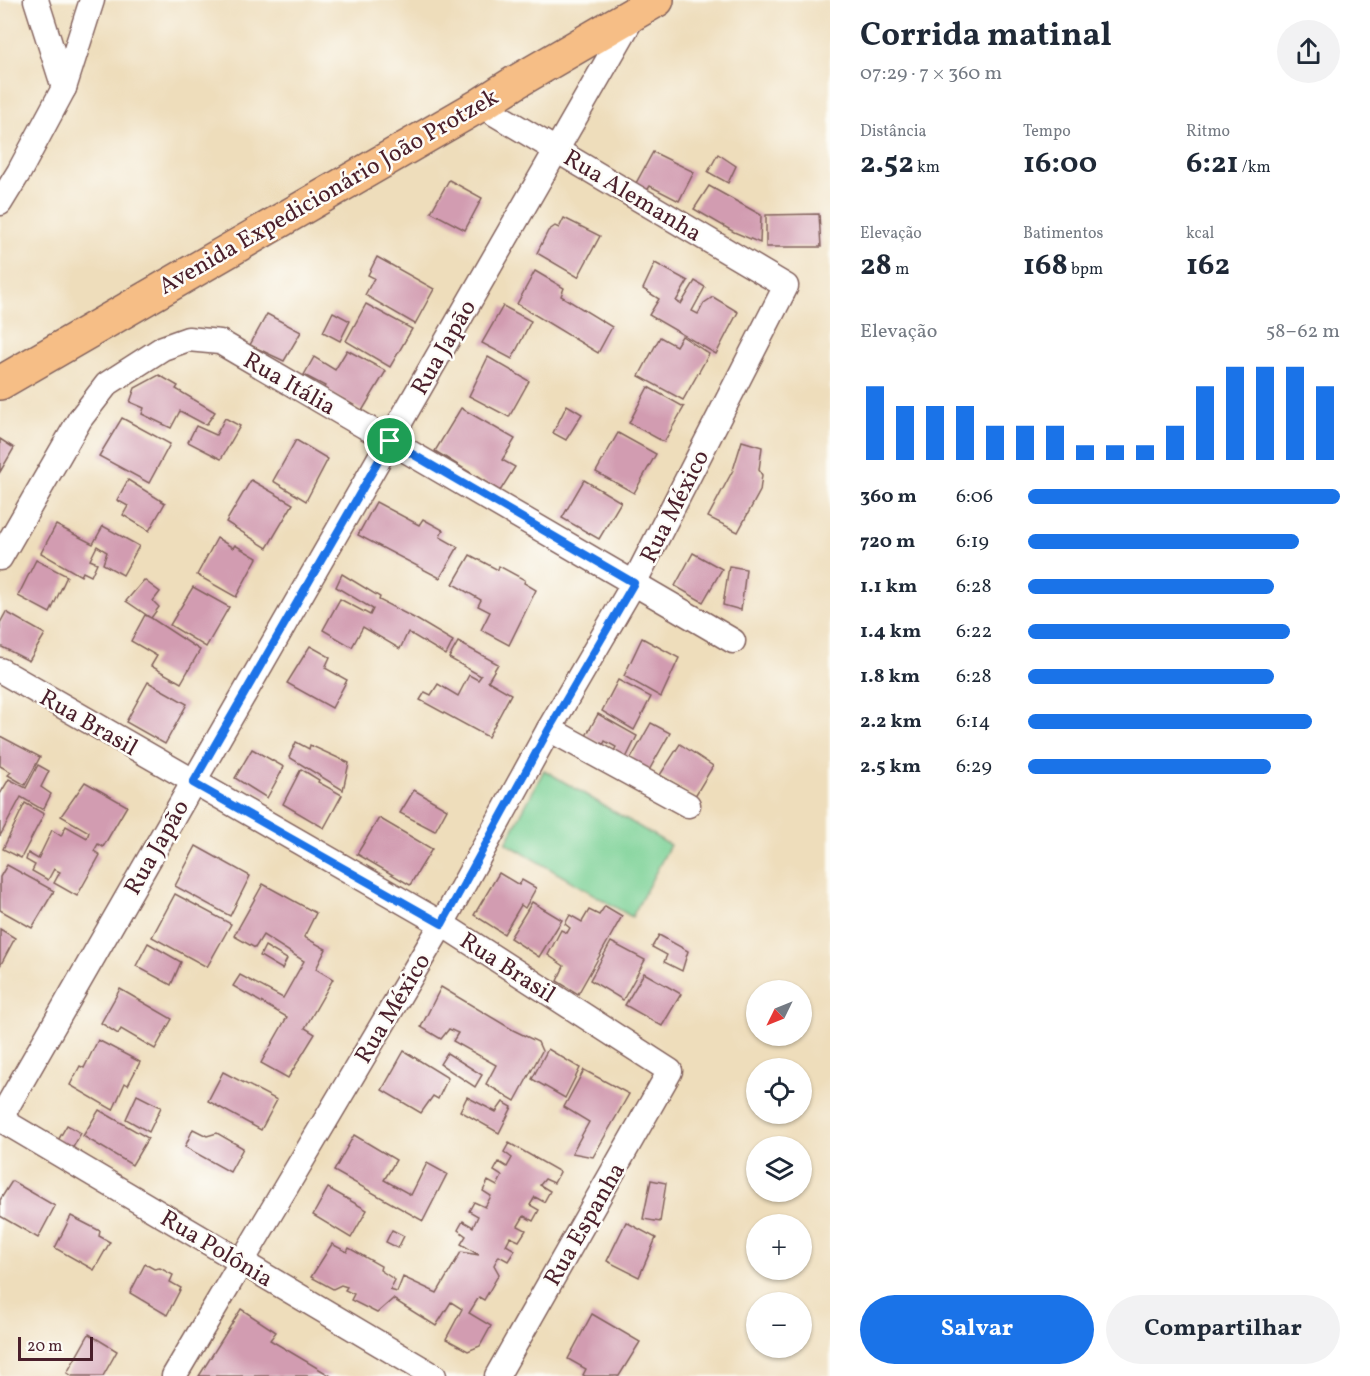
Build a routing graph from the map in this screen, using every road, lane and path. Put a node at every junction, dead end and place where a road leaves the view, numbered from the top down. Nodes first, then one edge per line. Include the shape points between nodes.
1 (36, 0) edge
2 (92, 0) edge
3 (646, 6) edge
4 (64, 88) junction
5 (480, 105) junction
6 (557, 149) junction
7 (0, 203) edge
8 (786, 285) joint
9 (66, 344) junction
10 (0, 360) edge
11 (0, 383) edge
12 (390, 441) junction
13 (0, 558) edge
14 (634, 583) junction
15 (733, 641) dead end
16 (0, 670) edge
17 (549, 729) junction
18 (193, 783) junction
19 (688, 805) dead end
20 (442, 924) junction
21 (670, 1071) joint
22 (0, 1119) edge
23 (240, 1261) junction
24 (174, 1376) edge
25 (434, 1376) edge
26 (497, 1376) edge

1 - 4 street
2 - 4 street
3 - 5 highway, Avenida Expedicionário João Protzek
3 - 6 street, Rua Japão
4 - 7 street
5 - 6 street, Rua Alemanha
5 - 9 highway, Avenida Expedicionário João Protzek
6 - 8 street, Rua Alemanha
6 - 12 street, Rua Japão
8 - 14 street, Rua México
9 - 10 highway
9 - 11 highway, Avenida Expedicionário João Protzek
12 - 13 street, Rua Itália via 220,342 188,339 164,348 107,384 80,419
12 - 14 street, Rua Itália
12 - 18 street, Rua Japão
14 - 15 street, Rua Itália
14 - 17 street, Rua México
16 - 18 street, Rua Brasil
17 - 19 street
17 - 20 street, Rua México
18 - 20 street, Rua Brasil
18 - 22 street, Rua Japão
20 - 21 street, Rua Brasil
20 - 23 street, Rua México
21 - 26 street, Rua Espanha
22 - 23 street, Rua Polônia
23 - 24 street, Rua México
23 - 25 street, Rua Polônia

